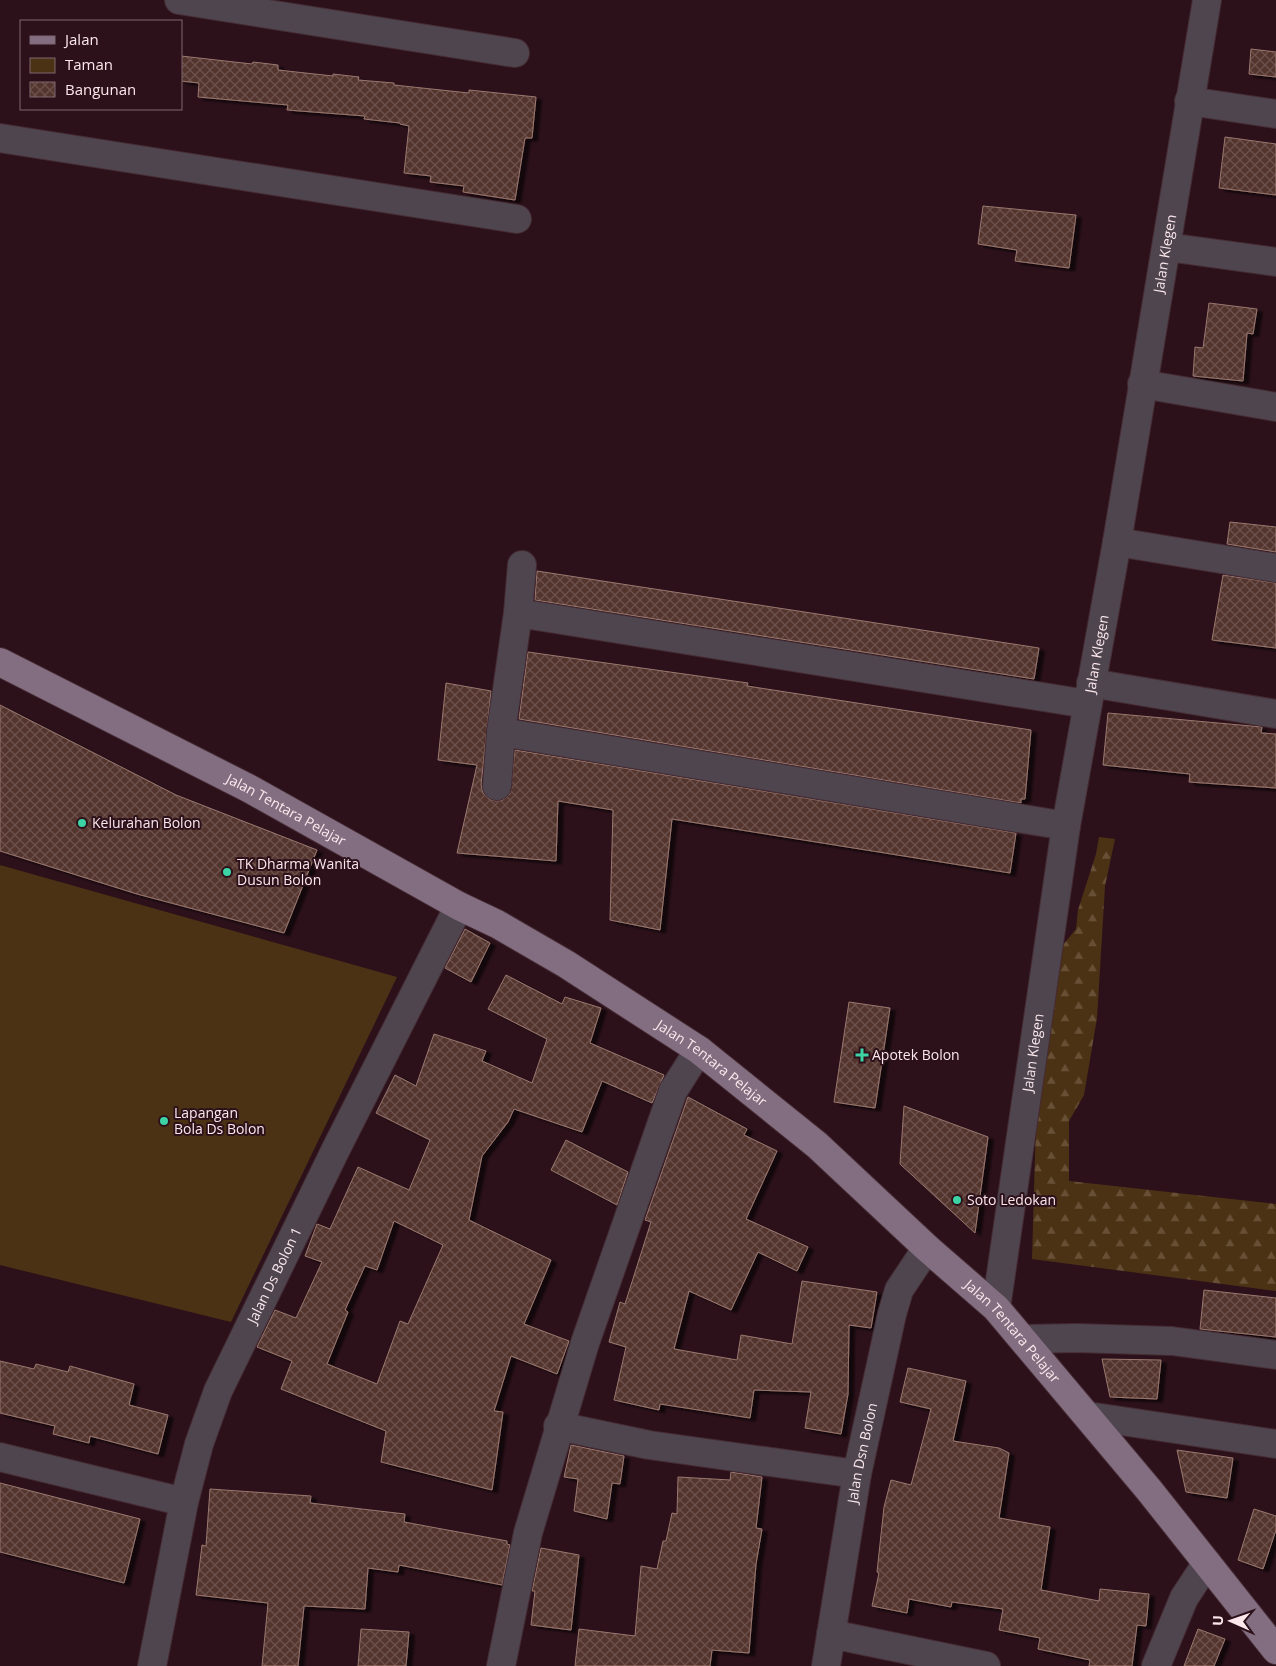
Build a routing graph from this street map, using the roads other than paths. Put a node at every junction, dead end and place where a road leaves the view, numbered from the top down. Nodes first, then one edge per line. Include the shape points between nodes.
1 (179, 0) edge
2 (1206, 0) edge
3 (515, 53) dead end
4 (1190, 101) junction
5 (1276, 114) edge
6 (0, 138) edge
7 (517, 219) dead end
8 (1167, 247) junction
9 (1276, 262) edge
10 (1142, 384) junction
11 (1276, 407) edge
12 (1117, 542) junction
13 (522, 565) dead end
14 (1276, 568) edge
15 (518, 613) junction
16 (0, 662) edge
17 (1089, 694) junction
18 (1276, 714) edge
19 (501, 732) junction
20 (497, 786) dead end
21 (1066, 826) junction
22 (459, 906) junction
23 (699, 1050) junction
24 (927, 1248) junction
25 (996, 1308) junction
26 (1024, 1339) junction
27 (1276, 1355) edge
28 (1088, 1416) junction
29 (558, 1426) junction
30 (1276, 1444) edge
31 (0, 1458) edge
32 (857, 1474) junction
33 (184, 1502) junction
34 (1207, 1563) junction
35 (831, 1634) junction
36 (1276, 1650) edge
37 (152, 1666) edge
38 (501, 1666) edge
39 (826, 1666) edge
40 (986, 1666) edge
41 (1156, 1666) edge

1 - 3 street
2 - 4 street, Jalan Klegen
4 - 5 street
4 - 8 street, Jalan Klegen
6 - 7 street
8 - 9 street
8 - 10 street, Jalan Klegen
10 - 11 street
10 - 12 street, Jalan Klegen
12 - 14 street
12 - 17 street, Jalan Klegen
13 - 15 street
15 - 17 street
15 - 19 street
16 - 22 main road, Jalan Tentara Pelajar via 250,790
17 - 18 street
17 - 21 street, Jalan Klegen
19 - 20 street
19 - 21 street
21 - 25 street, Jalan Klegen
22 - 23 main road, Jalan Tentara Pelajar via 566,964
22 - 33 street, Jalan Ds Bolon 1 via 218,1391 199,1444
23 - 24 main road, Jalan Tentara Pelajar via 817,1145
23 - 29 street via 673,1091 656,1136
24 - 25 main road, Jalan Tentara Pelajar
24 - 32 street, Jalan Dsn Bolon via 899,1290
25 - 26 main road, Jalan Tentara Pelajar
26 - 27 street via 1172,1341
26 - 28 main road, Jalan Tentara Pelajar
28 - 30 street
28 - 34 main road, Jalan Tentara Pelajar
29 - 32 street via 649,1445
29 - 38 street via 528,1533
31 - 33 street
32 - 35 street, Jalan Dsn Bolon
33 - 37 street, Jalan Ds Bolon 1
34 - 36 main road, Jalan Tentara Pelajar
34 - 41 street via 1184,1598
35 - 39 street, Jalan Dsn Bolon
35 - 40 street

